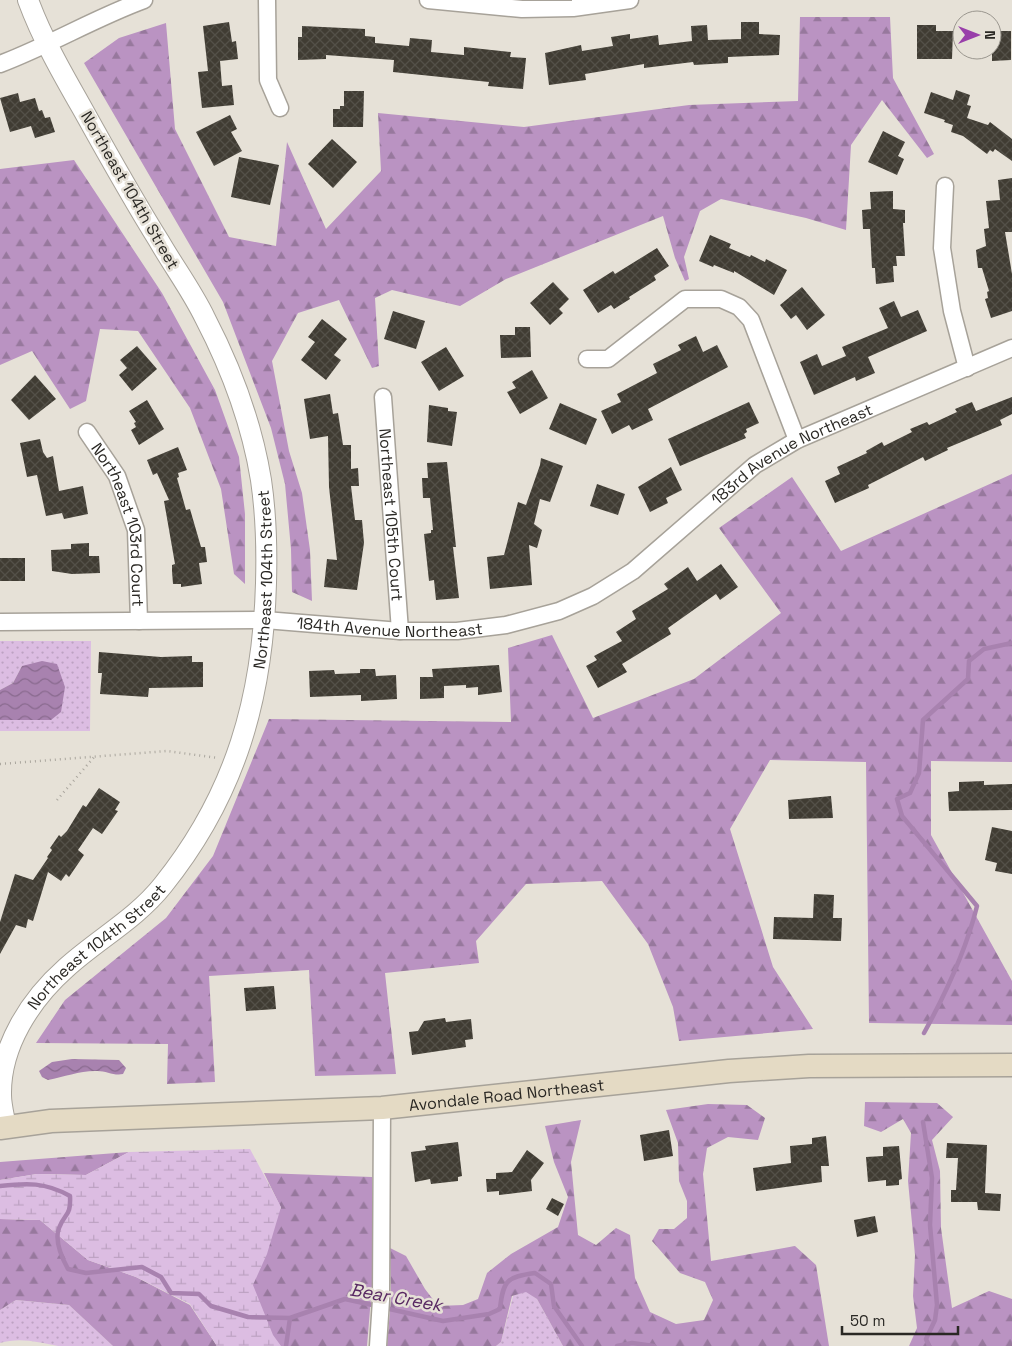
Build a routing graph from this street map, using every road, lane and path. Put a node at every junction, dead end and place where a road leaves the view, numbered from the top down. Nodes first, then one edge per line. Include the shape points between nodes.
1 (28, 0) edge
2 (144, 0) edge
3 (267, 0) edge
4 (428, 0) edge
5 (630, 0) edge
6 (46, 45) junction
7 (0, 64) edge
8 (280, 108) dead end
9 (945, 186) dead end
10 (1012, 348) edge
11 (587, 359) dead end
12 (967, 368) junction
13 (383, 397) dead end
14 (87, 432) dead end
15 (797, 440) junction
16 (593, 596) joint
17 (265, 620) junction
18 (139, 621) junction
19 (0, 622) edge
20 (400, 631) junction
21 (95, 756) junction
22 (220, 758) dead end
23 (0, 764) edge
24 (58, 800) dead end
25 (1012, 1065) edge
26 (382, 1108) junction
27 (3, 1127) edge
28 (378, 1346) edge

1 - 6 street, Northeast 104th Street
2 - 6 street via 106,14
3 - 8 street via 268,80
4 - 5 street via 522,10 573,8
6 - 7 street
6 - 17 street, Northeast 104th Street via 204,316 240,400 261,481 267,548
9 - 12 street via 942,248 952,311
10 - 12 street, 183rd Avenue Northeast
11 - 15 street via 608,359 685,299 721,299 739,307 751,320
12 - 15 street, 183rd Avenue Northeast
13 - 20 street, Northeast 105th Court
14 - 18 street, Northeast 103rd Court via 117,476 136,530
15 - 16 street, 183rd Avenue Northeast via 755,465 633,571
16 - 20 street, 184th Avenue Northeast via 559,611 506,626 457,631
17 - 18 street, 184th Avenue Northeast
17 - 20 street, 184th Avenue Northeast
17 - 27 street, Northeast 104th Street via 256,692 241,747 215,806 161,887 128,920 65,968 34,1003 16,1031 6,1064 1,1094
18 - 19 street, 184th Avenue Northeast
21 - 22 path via 167,751
21 - 23 path
21 - 24 path
25 - 26 main road, Avondale Road Northeast via 809,1066
26 - 27 main road, Avondale Road Northeast via 51,1121
26 - 28 street

